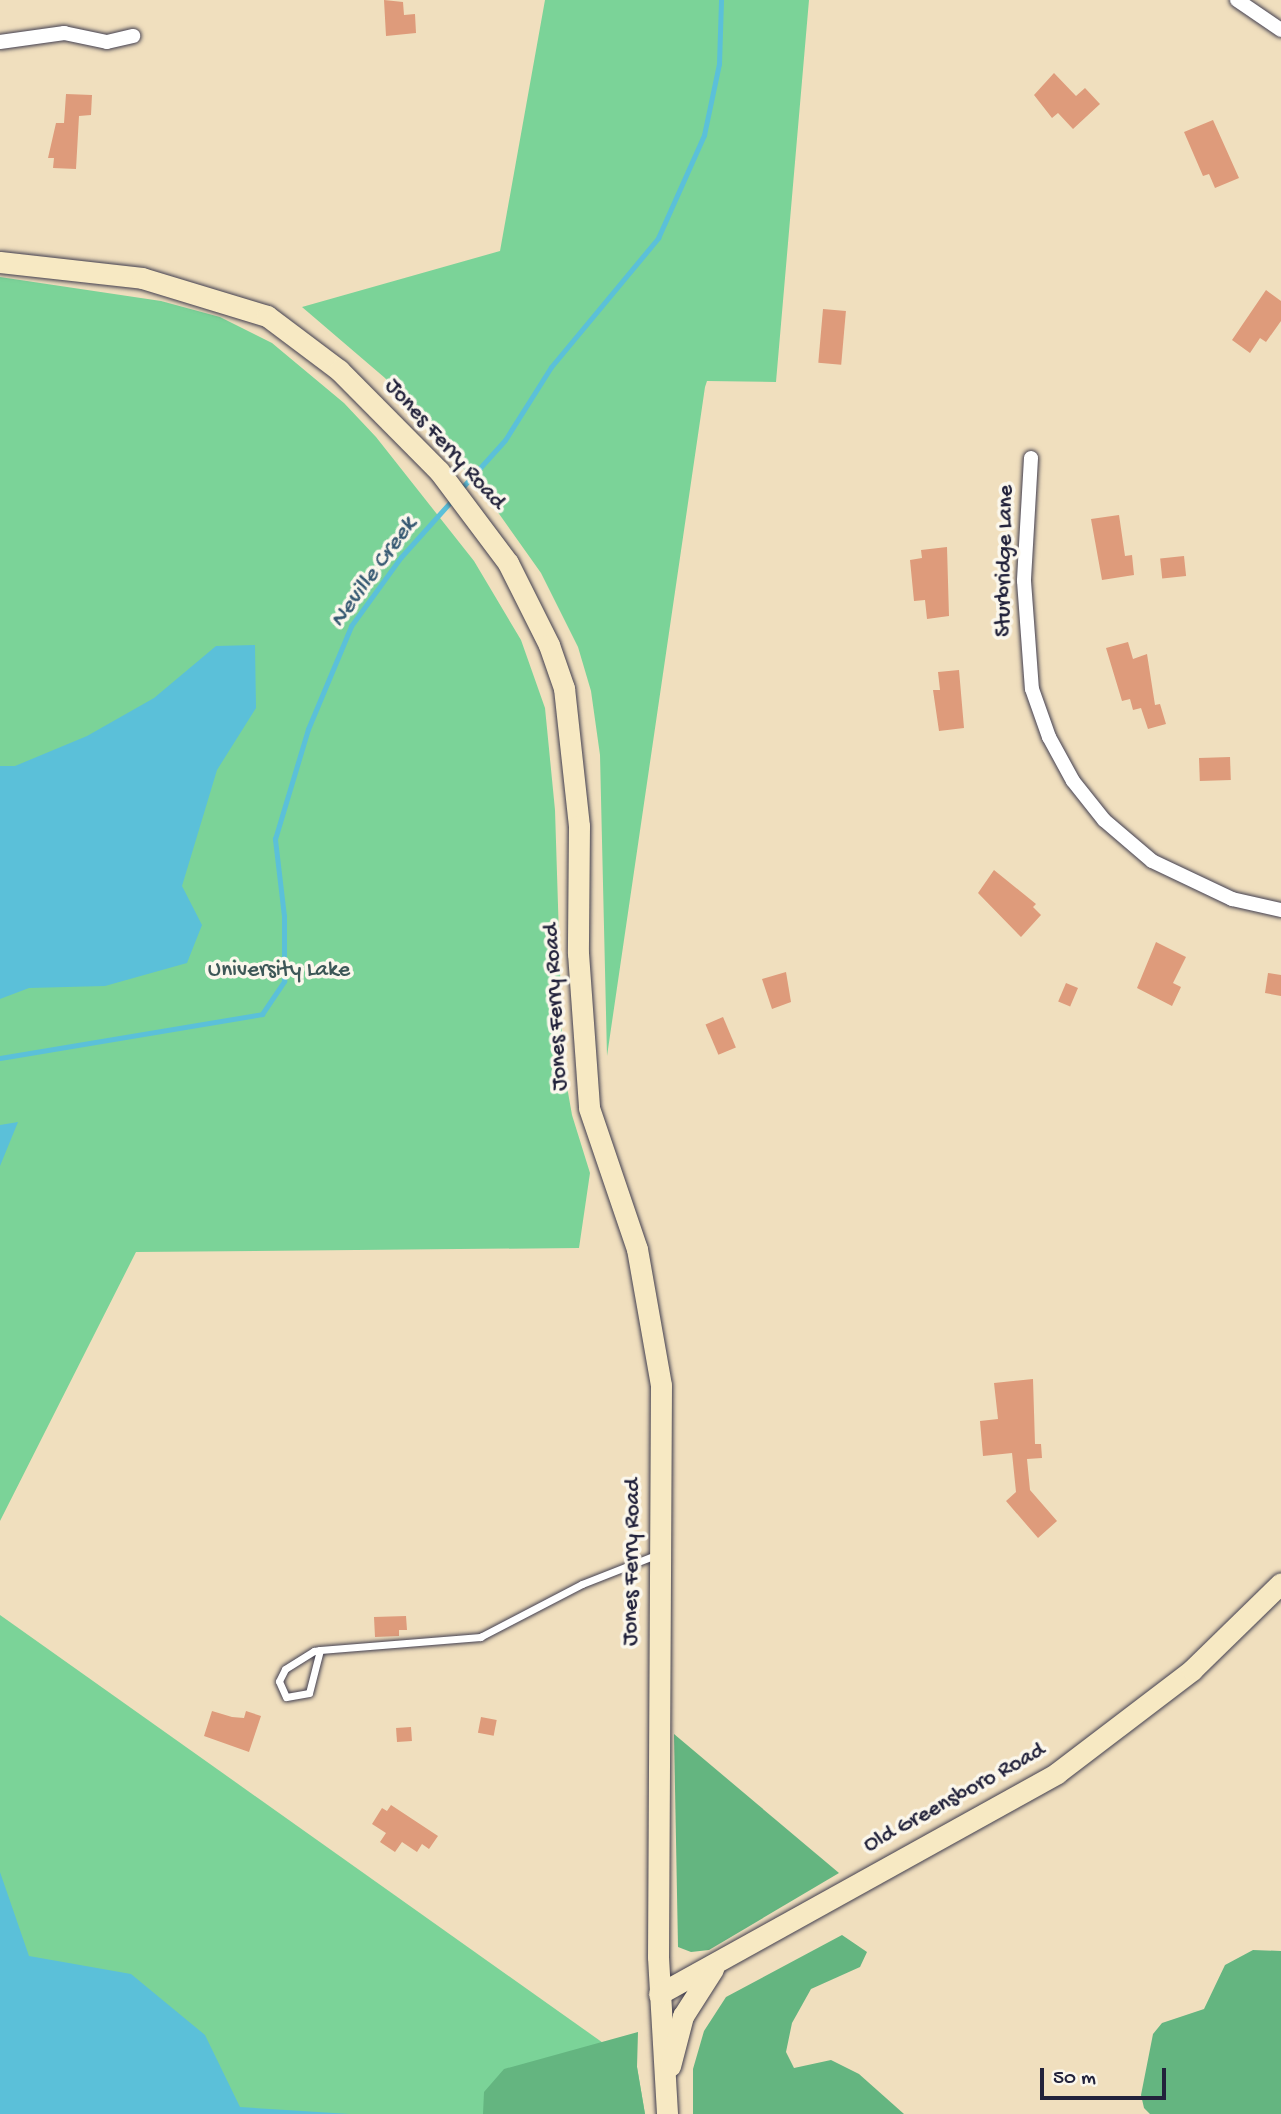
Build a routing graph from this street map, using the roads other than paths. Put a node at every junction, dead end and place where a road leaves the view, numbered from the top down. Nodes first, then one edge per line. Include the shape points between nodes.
1 (1237, 0) edge
2 (1281, 30) edge
3 (133, 36) dead end
4 (0, 42) edge
5 (0, 262) edge
6 (1031, 458) dead end
7 (1281, 910) edge
8 (661, 1553) junction
9 (1281, 1583) edge
10 (320, 1650) junction
11 (719, 1962) junction
12 (659, 1994) junction
13 (667, 2110) edge

1 - 2 street
3 - 4 street via 107,43 65,33
5 - 8 street, Jones Ferry Road via 142,278 267,316 339,370 439,471 475,514 532,605 564,688 579,826 583,1056 589,1108 638,1250 656,1335 661,1385
6 - 7 street, Sturbridge Lane via 1024,620 1032,689 1049,737 1073,781 1104,820 1152,862 1232,899
8 - 10 lane via 582,1584 482,1636
8 - 12 street, Jones Ferry Road
9 - 11 street, Old Greensboro Road via 1192,1670 1057,1773
10 - 10 lane via 309,1693 286,1697 279,1681 285,1669
11 - 12 street, Old Greensboro Road
11 - 13 street via 697,1989 677,2031
12 - 13 street, Jones Ferry Road

